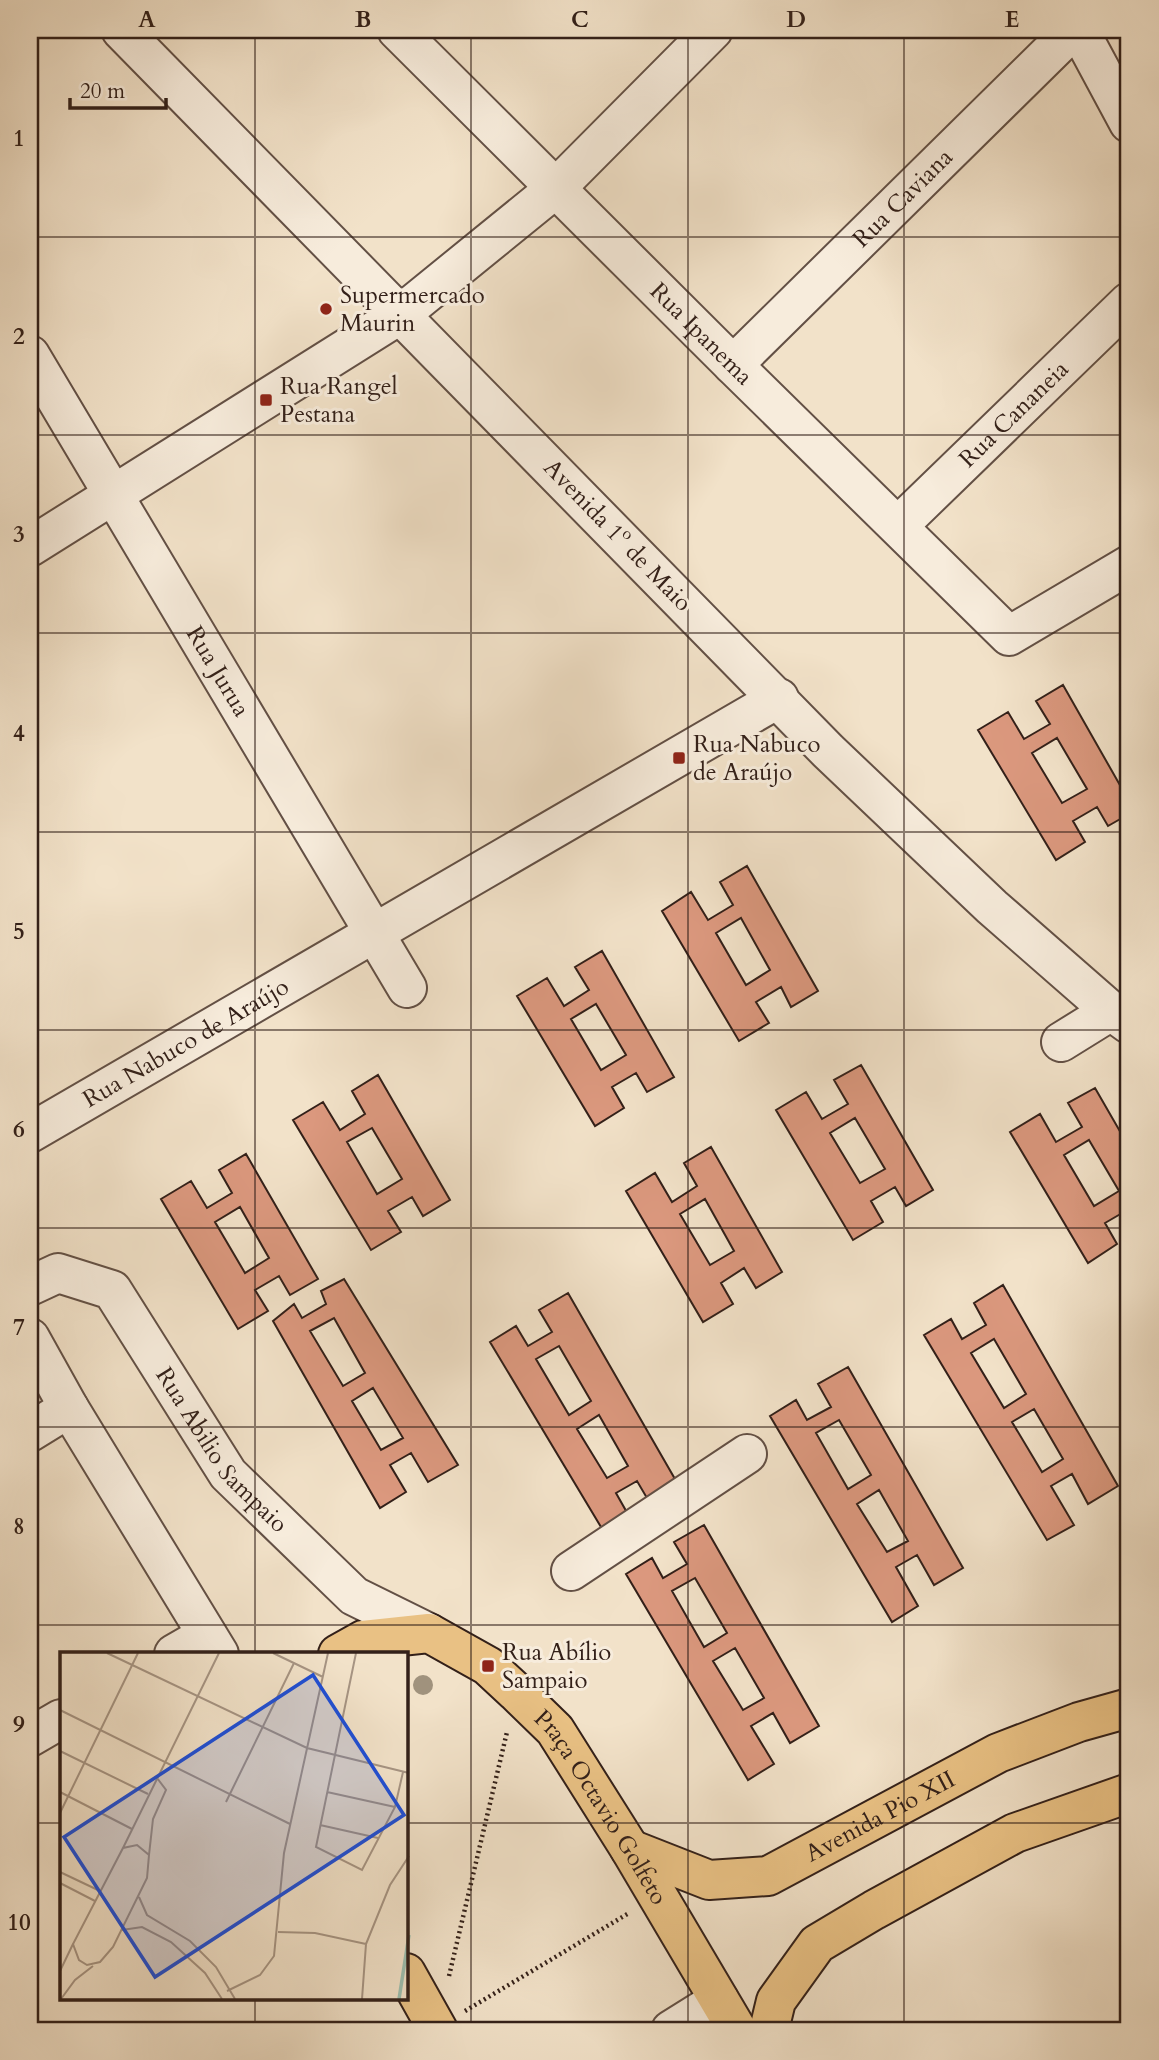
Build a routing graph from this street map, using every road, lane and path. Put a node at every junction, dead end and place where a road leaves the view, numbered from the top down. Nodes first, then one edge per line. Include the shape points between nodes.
1 (121, 30) edge
2 (397, 30) edge
3 (713, 30) edge
4 (1073, 30) edge
5 (1079, 30) edge
6 (1129, 123) edge
7 (556, 187) junction
8 (1129, 302) edge
9 (401, 314) junction
10 (30, 355) edge
11 (733, 365) junction
12 (113, 497) junction
13 (898, 526) junction
14 (30, 547) edge
15 (1129, 565) edge
16 (779, 698) junction
17 (376, 934) junction
18 (407, 988) dead end
19 (1120, 1018) edge
20 (1061, 1042) dead end
21 (30, 1133) edge
22 (30, 1286) edge
23 (30, 1338) edge
24 (69, 1408) junction
25 (30, 1432) edge
26 (747, 1454) dead end
27 (570, 1571) dead end
28 (429, 1633) junction
29 (213, 1644) edge
30 (182, 1652) edge
31 (342, 1652) edge
32 (516, 1692) junction
33 (1129, 1708) edge
34 (60, 1720) edge
35 (30, 1737) edge
36 (1129, 1793) edge
37 (630, 1849) junction
38 (658, 1896) junction
39 (408, 1976) edge
40 (728, 2015) edge
41 (438, 2029) edge
42 (671, 2030) edge
43 (769, 2030) edge

1 - 9 street, Avenida 1º de Maio
2 - 7 street, Rua Ipanema
3 - 7 street
4 - 11 street, Rua Caviana
5 - 6 street
7 - 9 street
7 - 11 street, Rua Ipanema
8 - 13 street, Rua Cananeia
9 - 12 street
9 - 16 street, Avenida 1º de Maio
10 - 12 street, Rua Jurua
11 - 13 street, Rua Ipanema
12 - 14 street
12 - 17 street, Rua Jurua
13 - 15 street, Rua Ipanema via 1009,636
16 - 17 street, Rua Nabuco de Araújo
16 - 19 street, Avenida 1º de Maio via 935,854
17 - 18 street, Rua Jurua
17 - 21 street, Rua Nabuco de Araújo
19 - 20 street
22 - 28 street, Rua Abilio Sampaio via 58,1273 112,1290 228,1474 354,1596
23 - 24 street
24 - 25 street
24 - 29 street
26 - 27 street
28 - 31 main road via 363,1640
28 - 32 main road, Praça Octavio Golfeto via 488,1665
29 - 30 street
32 - 37 main road, Praça Octavio Golfeto via 555,1730
32 - 41 path
33 - 37 main road, Avenida Pio XII via 998,1753 768,1875 709,1880
34 - 35 street
36 - 43 main road via 1015,1833 817,1944 776,2001
37 - 38 main road, Praça Octavio Golfeto
38 - 40 main road, Praça Octavio Golfeto
38 - 41 path
39 - 41 main road
40 - 42 street

